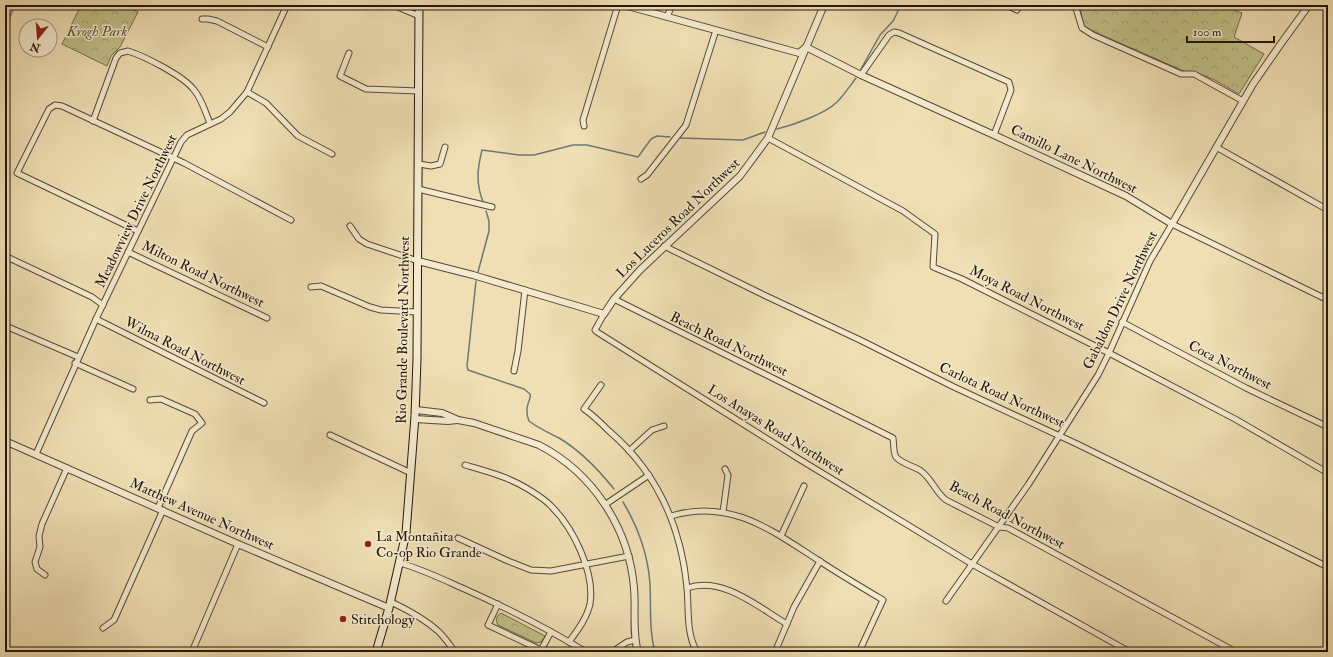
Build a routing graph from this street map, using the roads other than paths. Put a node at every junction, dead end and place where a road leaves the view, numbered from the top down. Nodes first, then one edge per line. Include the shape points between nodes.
1 (287, 5) edge
2 (393, 5) edge
3 (419, 5) edge
4 (618, 5) edge
5 (624, 5) edge
6 (672, 5) edge
7 (824, 5) edge
8 (1006, 5) edge
9 (1075, 5) edge
10 (1309, 5) edge
11 (1017, 10) dead end
12 (419, 16) junction
13 (667, 17) junction
14 (202, 19) dead end
15 (716, 30) junction
16 (268, 47) junction
17 (806, 47) junction
18 (349, 53) dead end
19 (861, 75) junction
20 (418, 91) junction
21 (247, 92) junction
22 (1243, 101) junction
23 (93, 121) junction
24 (210, 123) junction
25 (584, 126) dead end
26 (994, 135) junction
27 (768, 138) junction
28 (445, 147) dead end
29 (1216, 147) junction
30 (332, 154) dead end
31 (173, 158) junction
32 (419, 164) junction
33 (641, 179) dead end
34 (418, 189) junction
35 (492, 207) dead end
36 (1328, 210) edge
37 (291, 220) dead end
38 (1172, 224) junction
39 (350, 226) dead end
40 (138, 231) junction
41 (664, 246) junction
42 (128, 252) junction
43 (5, 256) edge
44 (418, 261) junction
45 (311, 287) dead end
46 (525, 290) junction
47 (614, 299) junction
48 (1328, 300) edge
49 (103, 304) junction
50 (417, 312) junction
51 (604, 314) junction
52 (267, 318) dead end
53 (96, 319) junction
54 (1122, 322) junction
55 (8, 326) dead end
56 (1110, 353) junction
57 (78, 357) junction
58 (75, 363) junction
59 (514, 371) dead end
60 (601, 385) dead end
61 (133, 389) dead end
62 (150, 400) dead end
63 (264, 403) dead end
64 (416, 410) junction
65 (415, 419) junction
66 (458, 420) junction
67 (664, 426) dead end
68 (1328, 427) edge
69 (330, 435) dead end
70 (1059, 436) junction
71 (5, 441) edge
72 (629, 450) junction
73 (36, 454) junction
74 (465, 465) dead end
75 (66, 468) junction
76 (725, 469) dead end
77 (411, 473) junction
78 (1328, 473) edge
79 (649, 475) junction
80 (804, 486) dead end
81 (606, 504) junction
82 (160, 509) junction
83 (723, 512) junction
84 (671, 516) junction
85 (999, 527) junction
86 (781, 536) junction
87 (458, 538) dead end
88 (238, 544) junction
89 (629, 556) junction
90 (820, 561) junction
91 (400, 563) junction
92 (972, 564) junction
93 (587, 565) junction
94 (1328, 567) edge
95 (45, 575) dead end
96 (687, 588) junction
97 (946, 601) dead end
98 (498, 604) junction
99 (390, 605) junction
100 (787, 624) junction
101 (103, 628) dead end
102 (552, 632) junction
103 (635, 640) junction
104 (569, 642) junction
105 (194, 647) dead end
106 (696, 650) dead end
107 (376, 652) edge
108 (455, 652) edge
109 (586, 652) edge
110 (612, 652) edge
111 (638, 652) edge
112 (775, 652) edge
113 (859, 652) edge
114 (1130, 652) edge
115 (1236, 652) edge

1 - 16 street, Meadowview Drive Northwest
2 - 12 street
3 - 12 main road, Rio Grande Boulevard Northwest
4 - 25 street via 583,120
5 - 13 street
6 - 13 street
7 - 17 street, Los Luceros Road Northwest
8 - 11 street
9 - 22 street via 1082,28 1093,35 1181,74 1194,74
10 - 22 street, Gabaldon Drive Northwest
12 - 20 main road, Rio Grande Boulevard Northwest
13 - 15 street
14 - 16 street via 217,21
15 - 17 street via 799,54
15 - 33 street via 686,125 647,175
16 - 21 street, Meadowview Drive Northwest
17 - 19 street, Camillo Lane Northwest
17 - 27 street, Los Luceros Road Northwest
18 - 20 street via 340,76 366,89
19 - 26 street, Camillo Lane Northwest
19 - 26 street via 889,35 894,32 1009,82 1011,90
20 - 32 main road, Rio Grande Boulevard Northwest
21 - 24 street, Meadowview Drive Northwest via 230,112
21 - 30 street via 266,103 298,136
22 - 29 street, Gabaldon Drive Northwest
23 - 24 street via 116,58 120,53 128,51 180,76 187,82 199,96
23 - 31 street
23 - 40 street via 62,106 55,105 49,109 17,173
24 - 31 street, Meadowview Drive Northwest via 187,135
26 - 38 street, Camillo Lane Northwest via 1126,196
27 - 41 street, Los Luceros Road Northwest via 740,176
27 - 56 street, Moya Road Northwest via 919,221 935,234 933,267
28 - 32 street via 440,164
29 - 36 street
29 - 38 street, Gabaldon Drive Northwest
31 - 37 street
31 - 40 street, Meadowview Drive Northwest
32 - 34 main road, Rio Grande Boulevard Northwest
34 - 35 street
34 - 44 main road, Rio Grande Boulevard Northwest
38 - 48 street, Camillo Lane Northwest
38 - 54 street, Gabaldon Drive Northwest via 1150,261
39 - 44 street via 359,239 367,244
40 - 42 street, Meadowview Drive Northwest
41 - 47 street, Los Luceros Road Northwest
41 - 70 street, Carlota Road Northwest
42 - 49 street, Meadowview Drive Northwest
42 - 52 street, Milton Road Northwest
43 - 49 street
44 - 46 street
44 - 50 main road, Rio Grande Boulevard Northwest
45 - 50 street via 321,286 381,310
46 - 51 street
46 - 59 street
47 - 51 street, Los Luceros Road Northwest
47 - 85 street, Beach Road Northwest via 893,438 897,457 922,472 940,496
49 - 53 street, Meadowview Drive Northwest
50 - 64 main road, Rio Grande Boulevard Northwest
51 - 92 street, Los Anayas Road Northwest via 596,326 597,332 798,459
53 - 57 street, Meadowview Drive Northwest
53 - 63 street, Wilma Road Northwest
54 - 56 street, Gabaldon Drive Northwest
54 - 68 street, Coca Northwest via 1246,388
55 - 57 street
56 - 70 street, Gabaldon Drive Northwest
56 - 78 street, Moya Road Northwest
57 - 58 street, Meadowview Drive Northwest
58 - 61 street
58 - 73 street, Meadowview Drive Northwest
60 - 72 street via 584,409 617,436
62 - 82 street via 161,399 196,414 202,423 192,431
64 - 65 main road, Rio Grande Boulevard Northwest
64 - 66 street via 442,413
65 - 66 street
65 - 77 main road, Rio Grande Boulevard Northwest
66 - 81 street via 513,435 547,449 586,480
67 - 72 street via 652,430
69 - 77 street
70 - 85 street, Gabaldon Drive Northwest
70 - 94 street, Carlota Road Northwest
71 - 73 street, Matthew Avenue Northwest
72 - 79 street
73 - 75 street, Matthew Avenue Northwest
74 - 93 street via 501,476 527,488 552,507 578,543
75 - 82 street, Matthew Avenue Northwest
75 - 95 street via 39,536 40,547 35,562 37,569
76 - 83 street via 728,475
77 - 91 main road, Rio Grande Boulevard Northwest via 406,533
79 - 81 street
79 - 84 street
80 - 86 street
81 - 89 street
82 - 88 street, Matthew Avenue Northwest
82 - 101 street via 114,620
83 - 84 street via 695,511
83 - 86 street via 747,518
84 - 96 street via 683,554
85 - 92 street, Gabaldon Drive Northwest
85 - 115 street, Beach Road Northwest via 1008,528
86 - 90 street
87 - 93 street via 531,570 552,571
88 - 99 street, Matthew Avenue Northwest
88 - 105 street
89 - 93 street
89 - 103 street via 634,588
90 - 100 street
90 - 113 street via 883,600
91 - 98 street via 415,567
91 - 99 main road, Rio Grande Boulevard Northwest
92 - 97 street, Gabaldon Drive Northwest
92 - 114 street, Los Anayas Road Northwest
93 - 104 street via 590,605 584,620
96 - 100 street via 700,585 734,592
96 - 106 street via 690,641
98 - 102 street
98 - 102 street via 488,625 541,650
99 - 107 main road, Rio Grande Boulevard Northwest
99 - 108 street, Matthew Avenue Northwest via 411,612 429,623
100 - 112 street
102 - 104 street
103 - 110 street
103 - 111 street
104 - 109 street

